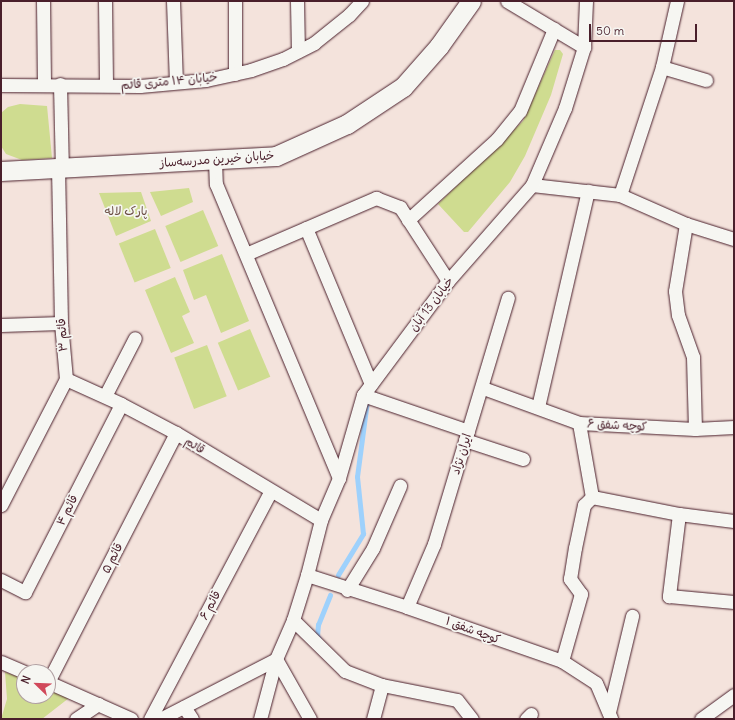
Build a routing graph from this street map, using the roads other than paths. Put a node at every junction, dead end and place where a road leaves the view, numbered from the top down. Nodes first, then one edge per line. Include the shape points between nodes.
1 (43, 1) edge
2 (105, 1) edge
3 (173, 1) edge
4 (235, 1) edge
5 (297, 1) edge
6 (362, 1) edge
7 (471, 1) edge
8 (507, 1) edge
9 (586, 1) edge
10 (677, 1) edge
11 (554, 29) junction
12 (584, 47) junction
13 (298, 51) junction
14 (662, 67) junction
15 (235, 74) junction
16 (706, 80) dead end
17 (176, 82) junction
18 (44, 84) junction
19 (60, 84) junction
20 (1, 85) edge
21 (106, 85) junction
22 (215, 160) junction
23 (60, 169) junction
24 (1, 171) edge
25 (532, 185) junction
26 (588, 191) junction
27 (620, 195) junction
28 (408, 220) junction
29 (686, 224) junction
30 (306, 228) junction
31 (734, 239) edge
32 (246, 254) junction
33 (448, 281) junction
34 (508, 298) dead end
35 (60, 323) junction
36 (1, 325) edge
37 (135, 338) dead end
38 (66, 379) junction
39 (371, 384) junction
40 (483, 388) junction
41 (363, 395) junction
42 (105, 396) junction
43 (121, 404) junction
44 (538, 407) junction
45 (579, 423) junction
46 (734, 427) edge
47 (695, 429) junction
48 (176, 433) junction
49 (467, 435) junction
50 (522, 459) dead end
51 (338, 478) junction
52 (6, 486) edge
53 (400, 486) dead end
54 (270, 492) junction
55 (592, 497) junction
56 (1, 505) edge
57 (679, 514) junction
58 (321, 520) junction
59 (734, 521) edge
60 (308, 575) junction
61 (1, 580) edge
62 (347, 590) junction
63 (734, 602) edge
64 (407, 607) junction
65 (632, 616) dead end
66 (293, 620) junction
67 (276, 659) junction
68 (1, 662) edge
69 (562, 662) junction
70 (56, 666) edge
71 (16, 668) edge
72 (382, 685) junction
73 (56, 686) edge
74 (734, 695) edge
75 (98, 704) junction
76 (184, 707) junction
77 (610, 715) edge
78 (76, 719) edge
79 (130, 719) edge
80 (150, 719) edge
81 (160, 719) edge
82 (192, 719) edge
83 (260, 719) edge
84 (310, 719) edge
85 (373, 719) edge
86 (472, 719) edge
87 (700, 719) edge

1 - 18 street
2 - 21 street
3 - 17 street
4 - 15 street
5 - 13 street
6 - 13 street, خیابان ۱۴ متری قائم via 350,15 314,43
7 - 22 main road, خیابان خیرین مدرسه‌ساز via 439,46 403,87 347,124 276,156
8 - 11 street
9 - 12 street, خیابان 13 آبان
10 - 14 street
11 - 12 street
11 - 28 street via 520,111 497,139
12 - 25 street, خیابان 13 آبان via 565,108
13 - 15 street, خیابان ۱۴ متری قائم via 277,61
14 - 16 street
14 - 27 street
15 - 17 street, خیابان ۱۴ متری قائم
17 - 21 street, خیابان ۱۴ متری قائم
18 - 19 street, خیابان ۱۴ متری قائم
18 - 20 street, خیابان ۱۴ متری قائم
19 - 21 street, خیابان ۱۴ متری قائم
19 - 23 street, قائم ۳
22 - 23 main road, خیابان خیرین مدرسه‌ساز
22 - 32 street via 216,184
23 - 24 main road, خیابان خیرین مدرسه‌ساز
23 - 35 street, قائم ۳
25 - 26 street
25 - 33 street, خیابان 13 آبان
26 - 27 street
26 - 44 street
27 - 29 street
28 - 30 street via 400,207 376,198
28 - 33 street
29 - 31 street
29 - 47 street via 675,291 678,315 693,357 696,384
30 - 32 street
30 - 39 street
32 - 51 street
33 - 39 street, خیابان 13 آبان
34 - 40 street, ایران نژاد
35 - 36 street
35 - 38 street, قائم ۳
37 - 42 street
38 - 42 street, قائم
38 - 52 street
39 - 41 street, خیابان 13 آبان
40 - 44 street, کوچه شفق ۶
40 - 49 street, ایران نژاد
41 - 49 street
41 - 51 street, خیابان 13 آبان
42 - 43 street, قائم
43 - 48 street, قائم
43 - 61 street, قائم ۴ via 25,592
44 - 45 street, کوچه شفق ۶
45 - 47 street, کوچه شفق ۶
45 - 55 street
46 - 47 street, کوچه شفق ۶
48 - 54 street, قائم
48 - 70 street, قائم ۵
49 - 50 street
49 - 64 street, ایران نژاد via 434,544
51 - 58 street, خیابان 13 آبان
52 - 56 street
53 - 62 street via 373,548
54 - 58 street, قائم
54 - 80 street, قائم ۶
55 - 57 street
55 - 69 street via 584,505 575,548 570,578 581,594
57 - 59 street
57 - 63 street via 669,596
58 - 60 street, خیابان 13 آبان
60 - 62 street, کوچه شفق ۱
60 - 66 street, خیابان 13 آبان
62 - 64 street, کوچه شفق ۱
64 - 69 street, کوچه شفق ۱
65 - 77 street
66 - 67 street, خیابان 13 آبان
66 - 72 street via 345,671
67 - 76 street
67 - 83 street, خیابان 13 آبان
67 - 84 street
68 - 71 street
69 - 77 street, کوچه شفق ۱ via 596,682
72 - 85 street
72 - 86 street via 457,700
73 - 75 street
74 - 87 street
75 - 78 street
75 - 79 street
76 - 81 street
76 - 82 street

